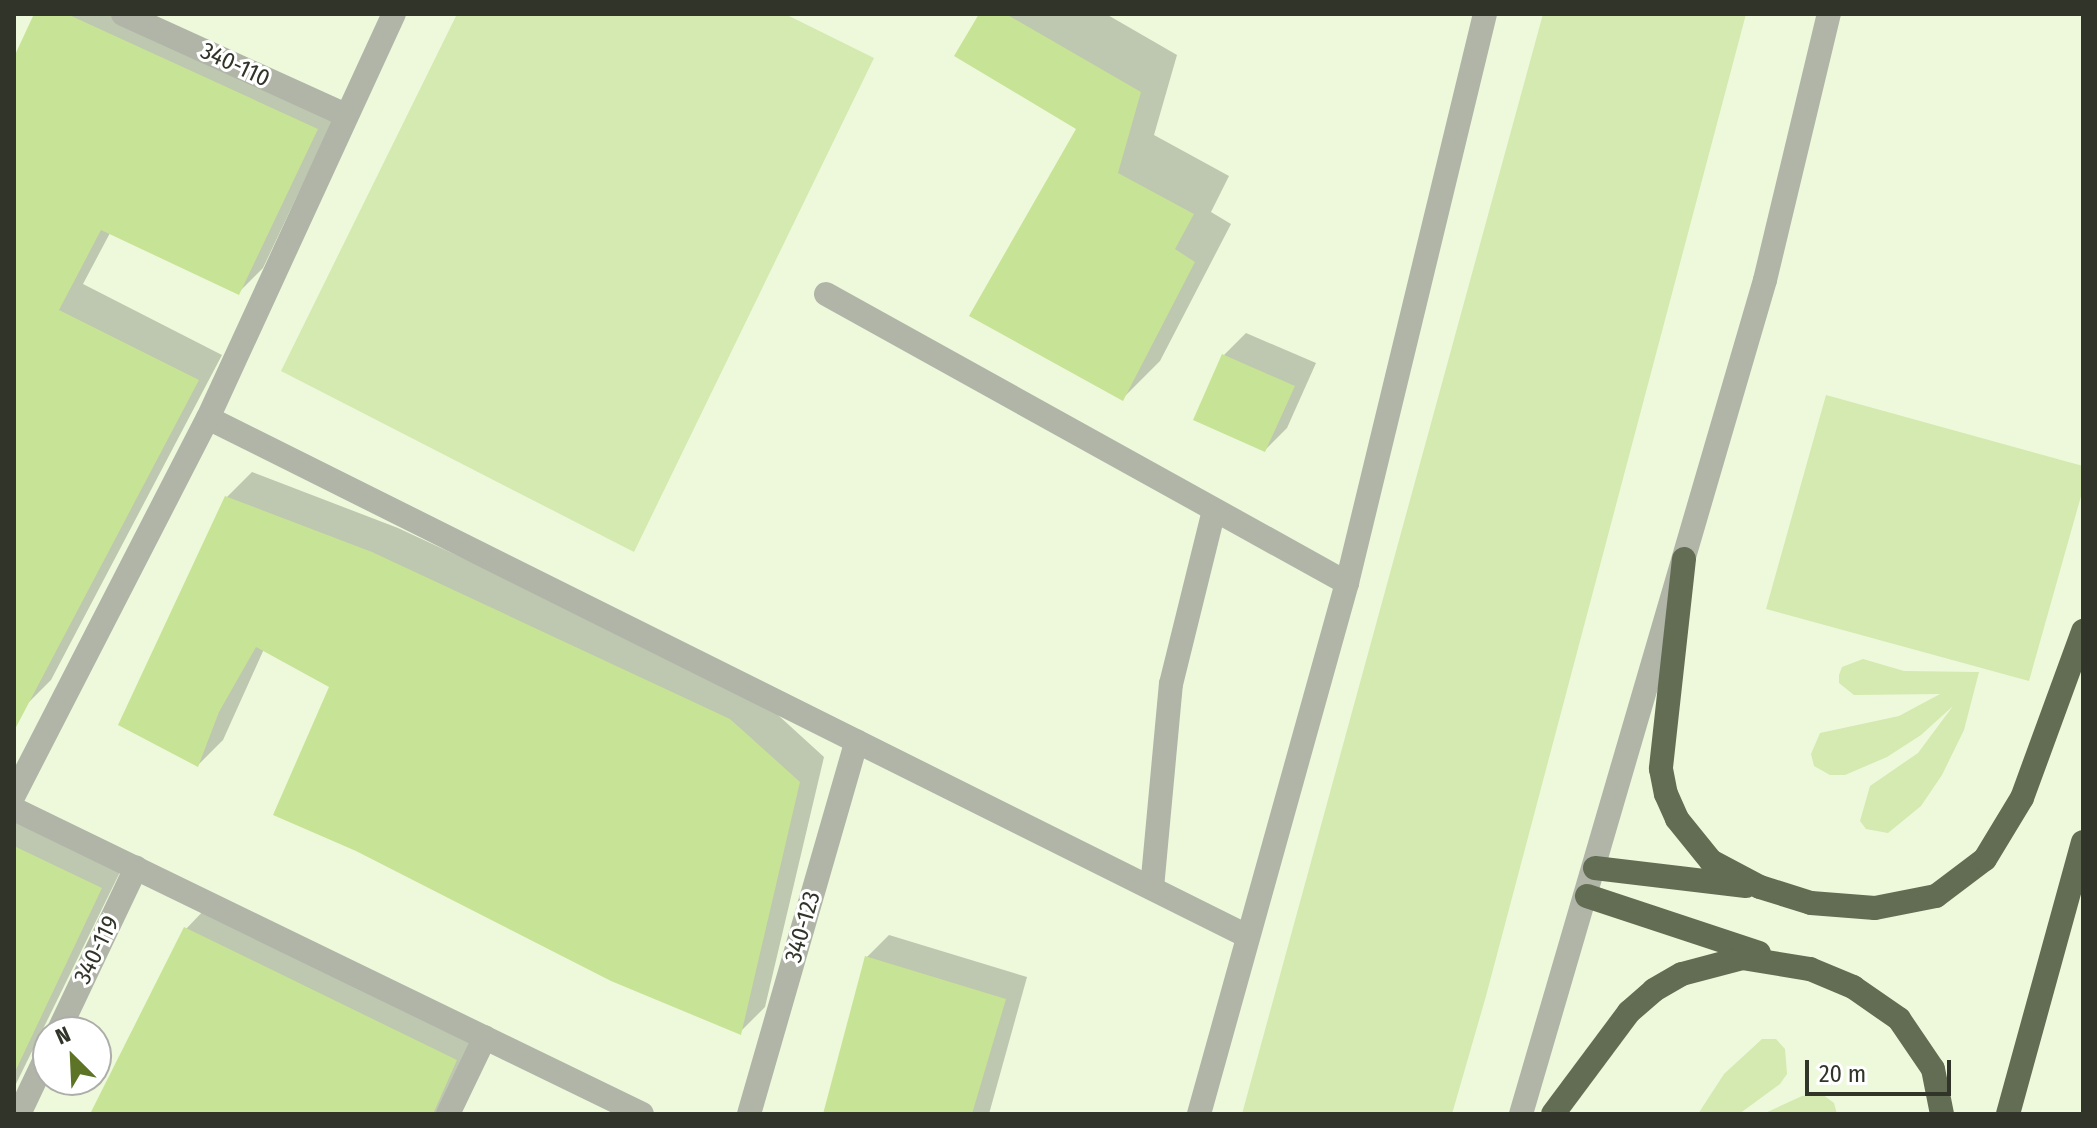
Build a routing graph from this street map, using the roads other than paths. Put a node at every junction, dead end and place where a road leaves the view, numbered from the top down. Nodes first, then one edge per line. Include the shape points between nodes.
1 (123, 14) edge
2 (394, 14) edge
3 (1485, 14) edge
4 (1829, 14) edge
5 (346, 115) junction
6 (826, 294) dead end
7 (208, 418) junction
8 (1214, 510) junction
9 (1684, 559) junction
10 (1347, 583) junction
11 (2083, 631) edge
12 (857, 741) junction
13 (14, 795) edge
14 (14, 809) edge
15 (2083, 842) edge
16 (136, 868) junction
17 (1595, 868) junction
18 (1760, 887) junction
19 (1152, 888) junction
20 (1587, 896) junction
21 (1247, 936) junction
22 (1788, 962) junction
23 (66, 1016) edge
24 (485, 1037) junction
25 (32, 1087) edge
26 (19, 1114) edge
27 (448, 1114) edge
28 (642, 1114) edge
29 (749, 1114) edge
30 (1199, 1114) edge
31 (1521, 1114) edge
32 (1553, 1114) edge
33 (1942, 1114) edge
34 (2008, 1114) edge

1 - 5 street, 340-110
2 - 5 street
3 - 10 street
4 - 9 street via 1765,280
5 - 7 street
6 - 8 street
7 - 12 street
7 - 13 street
8 - 10 street
8 - 19 street via 1171,684
9 - 17 street
9 - 18 highway via 1661,769 1666,794 1677,819 1711,861
10 - 21 street
11 - 18 highway via 2022,798 1985,859 1964,880 1936,896 1875,908 1811,903
12 - 19 street
12 - 29 street, 340-123
14 - 16 street
15 - 34 highway
16 - 23 street, 340-119
16 - 24 street
17 - 18 highway
17 - 20 street
19 - 21 street
20 - 22 highway
20 - 31 street
21 - 30 street
22 - 32 highway via 1742,958 1712,964 1654,990 1611,1034
22 - 33 highway via 1853,987 1899,1019 1933,1069
24 - 27 street
24 - 28 street
25 - 26 street

